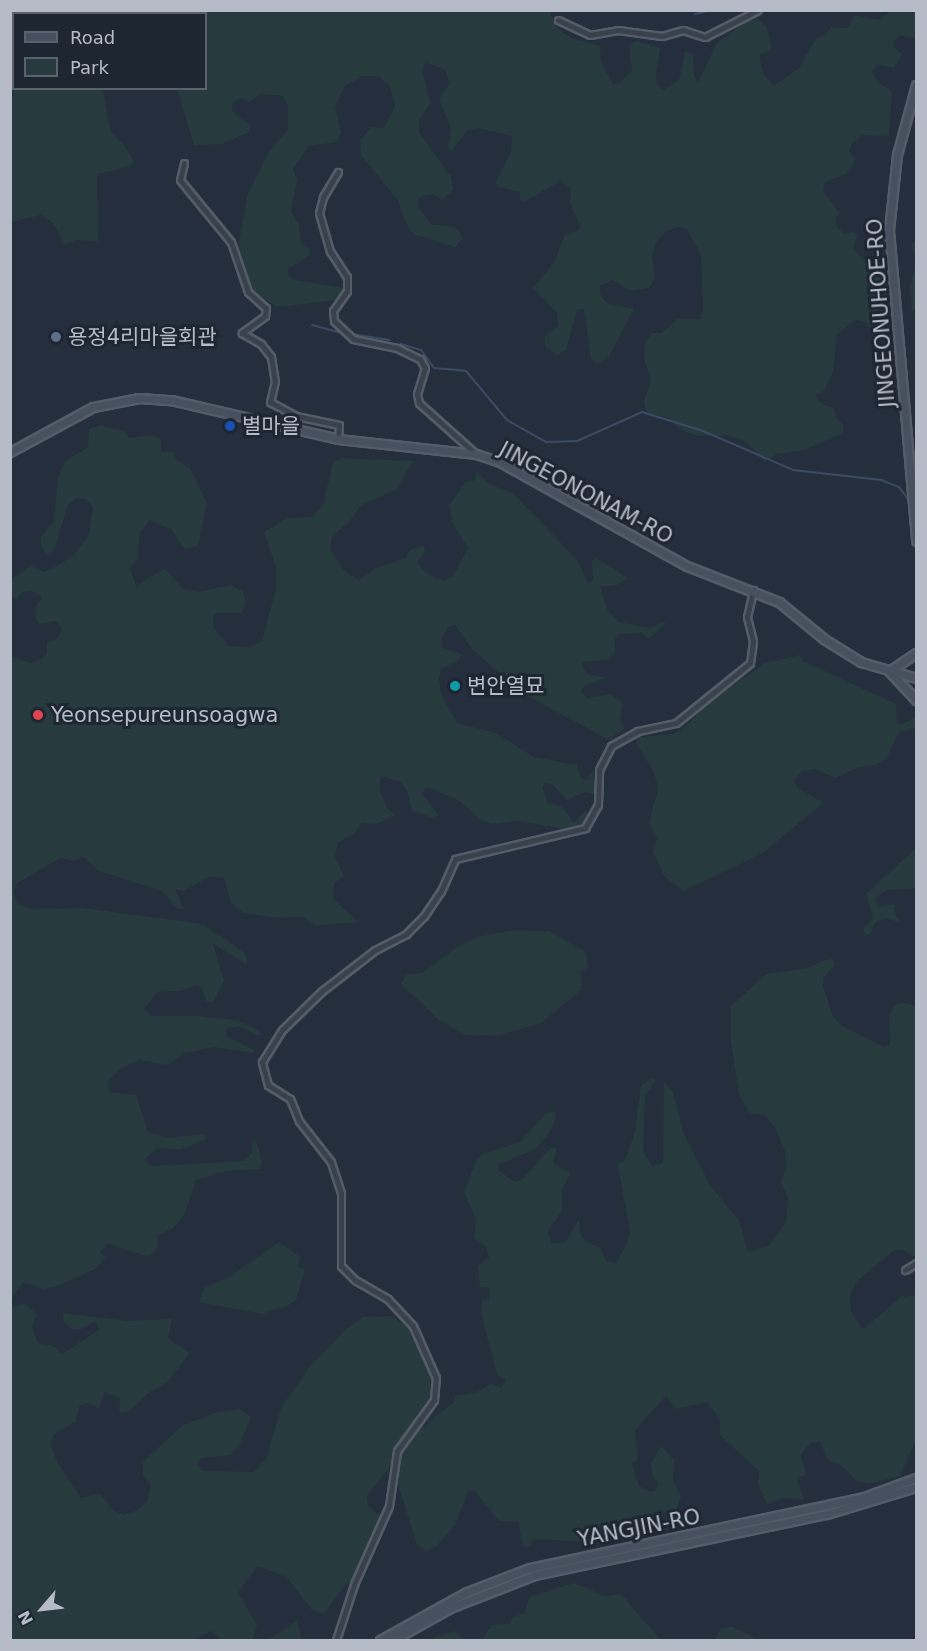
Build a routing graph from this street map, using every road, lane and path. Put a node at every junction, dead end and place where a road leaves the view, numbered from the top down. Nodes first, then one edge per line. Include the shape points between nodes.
1 (758, 10) edge
2 (558, 20) dead end
3 (916, 86) edge
4 (184, 163) dead end
5 (338, 172) dead end
6 (338, 439) junction
7 (10, 452) edge
8 (476, 454) junction
9 (916, 541) edge
10 (753, 589) junction
11 (916, 653) edge
12 (889, 671) junction
13 (916, 678) edge
14 (916, 700) edge
15 (916, 1263) edge
16 (905, 1270) dead end
17 (916, 1481) edge
18 (336, 1641) edge
19 (380, 1641) edge
20 (393, 1641) edge

1 - 2 street via 705,37 683,30 662,36 618,30 590,35
3 - 9 main road, JINGEONUHOE-RO via 897,155 889,230
4 - 6 street via 180,180 231,243 248,292 266,308 265,316 242,333 261,344 271,357 275,381 270,402 296,416 339,425
5 - 8 street via 323,197 319,213 330,251 347,278 347,291 333,311 334,321 353,339 397,348 420,359 425,368 417,394 419,403
6 - 7 main road, JINGEONONAM-RO via 171,400 139,398 93,407
6 - 8 main road, JINGEONONAM-RO
8 - 10 main road, JINGEONONAM-RO via 498,461 687,566
10 - 12 main road, JINGEONONAM-RO via 779,602 846,654
10 - 18 street via 747,617 753,641 750,663 676,723 638,731 611,746 599,770 598,805 585,828 455,859 424,916 406,934 375,951 322,991 282,1030 262,1062 268,1085 290,1099 299,1121 331,1162 341,1193 341,1266 355,1280 388,1299 413,1326 436,1378 434,1400 397,1451 389,1506 355,1582
11 - 12 main road
12 - 13 main road, JINGEONONAM-RO
12 - 14 main road
15 - 16 street
17 - 19 main road, YANGJIN-RO via 864,1497 530,1568 467,1592
17 - 20 main road, YANGJIN-RO via 827,1514 534,1575 460,1604

